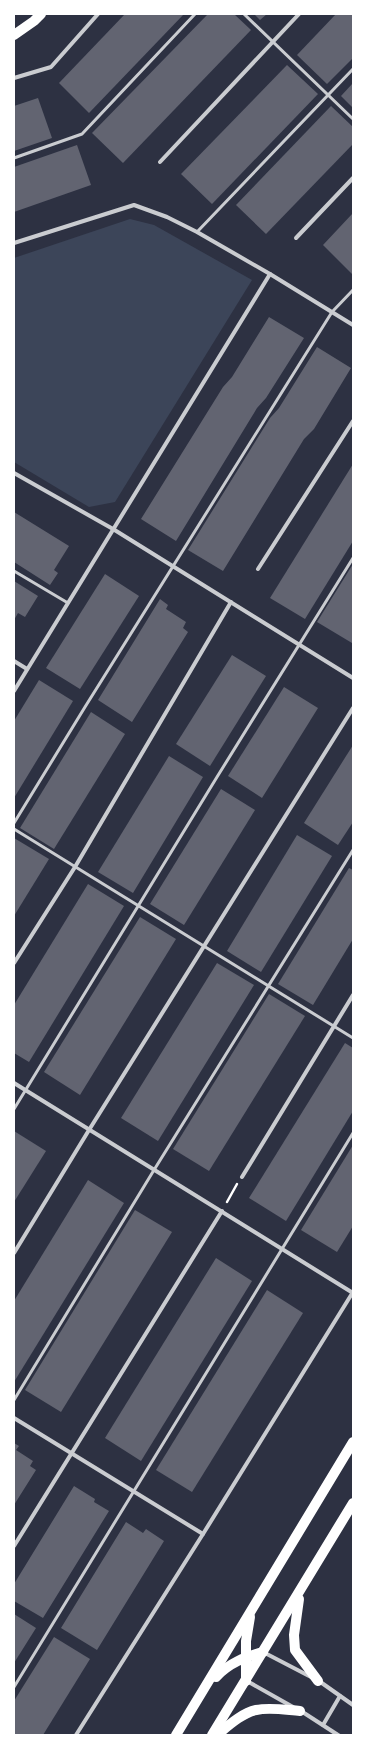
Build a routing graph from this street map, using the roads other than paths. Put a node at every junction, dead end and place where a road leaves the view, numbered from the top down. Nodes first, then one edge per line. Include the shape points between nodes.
1 (40, 14) edge
2 (98, 14) edge
3 (195, 14) edge
4 (244, 14) edge
5 (299, 14) edge
6 (14, 35) edge
7 (273, 42) junction
8 (353, 69) edge
9 (14, 78) edge
10 (328, 95) junction
11 (353, 119) edge
12 (14, 158) edge
13 (160, 162) dead end
14 (353, 178) edge
15 (198, 232) junction
16 (296, 238) dead end
17 (14, 243) edge
18 (270, 274) junction
19 (353, 290) edge
20 (332, 312) junction
21 (353, 325) edge
22 (353, 421) edge
23 (14, 474) edge
24 (113, 528) junction
25 (353, 558) edge
26 (173, 566) junction
27 (258, 569) dead end
28 (14, 571) edge
29 (231, 602) junction
30 (68, 603) junction
31 (299, 645) junction
32 (14, 661) edge
33 (27, 669) junction
34 (353, 678) edge
35 (14, 691) edge
36 (353, 708) edge
37 (14, 823) edge
38 (14, 829) edge
39 (353, 850) edge
40 (75, 867) junction
41 (139, 906) junction
42 (204, 946) junction
43 (14, 963) edge
44 (268, 986) junction
45 (353, 995) edge
46 (334, 1026) junction
47 (353, 1038) edge
48 (14, 1083) edge
49 (26, 1090) junction
50 (14, 1109) edge
51 (89, 1130) junction
52 (353, 1133) edge
53 (154, 1170) junction
54 (242, 1177) road end
55 (222, 1211) junction
56 (282, 1249) junction
57 (14, 1253) edge
58 (353, 1292) edge
59 (14, 1400) edge
60 (14, 1418) edge
61 (353, 1442) edge
62 (71, 1453) junction
63 (134, 1492) junction
64 (353, 1503) edge
65 (203, 1534) junction
66 (14, 1546) edge
67 (301, 1589) junction
68 (260, 1595) junction
69 (263, 1652) junction
70 (246, 1657) junction
71 (318, 1680) junction
72 (246, 1681) junction
73 (14, 1687) edge
74 (203, 1690) junction
75 (340, 1696) junction
76 (353, 1705) edge
77 (300, 1711) junction
78 (323, 1725) junction
79 (76, 1735) edge
80 (176, 1735) edge
81 (212, 1735) edge
82 (217, 1735) edge
83 (338, 1735) edge

1 - 6 main road
2 - 9 street via 51,67
3 - 12 lane via 82,134
4 - 7 lane
5 - 7 street
7 - 10 lane
7 - 13 street
8 - 10 lane
10 - 11 lane
10 - 15 lane
14 - 16 street
15 - 17 street via 134,204
15 - 18 street
18 - 20 street
18 - 24 street
19 - 20 lane
20 - 21 street
20 - 26 lane
22 - 27 street
23 - 24 street
24 - 26 street
24 - 30 street
25 - 31 lane
26 - 29 street
26 - 37 lane
28 - 30 lane
29 - 31 street
29 - 40 street
30 - 33 street
31 - 34 street
31 - 41 lane
32 - 33 street
33 - 35 street
36 - 42 street
38 - 40 lane
39 - 44 lane
40 - 41 lane
40 - 43 street
41 - 42 lane
41 - 49 lane
42 - 44 lane
42 - 51 street
44 - 46 lane
44 - 53 lane
45 - 46 street
46 - 47 lane
46 - 54 street
48 - 49 street
49 - 50 lane
49 - 51 street
51 - 53 street
51 - 57 street
52 - 56 lane
53 - 55 street
53 - 59 lane
55 - 56 street
55 - 62 street
56 - 58 street
56 - 63 lane
58 - 65 street
60 - 62 street
61 - 68 main road
62 - 63 street
62 - 66 street
63 - 65 street
63 - 73 lane
64 - 67 main road
65 - 79 street
67 - 69 main road
67 - 71 main road via 296,1608 296,1650
68 - 70 main road via 248,1621
68 - 74 main road
69 - 70 main road
69 - 71 street
69 - 72 main road
70 - 72 main road
70 - 74 main road via 222,1669
71 - 75 street
72 - 77 street
72 - 81 main road
74 - 80 main road
75 - 76 street
75 - 78 street
77 - 78 street
77 - 82 main road via 256,1710
78 - 83 street

